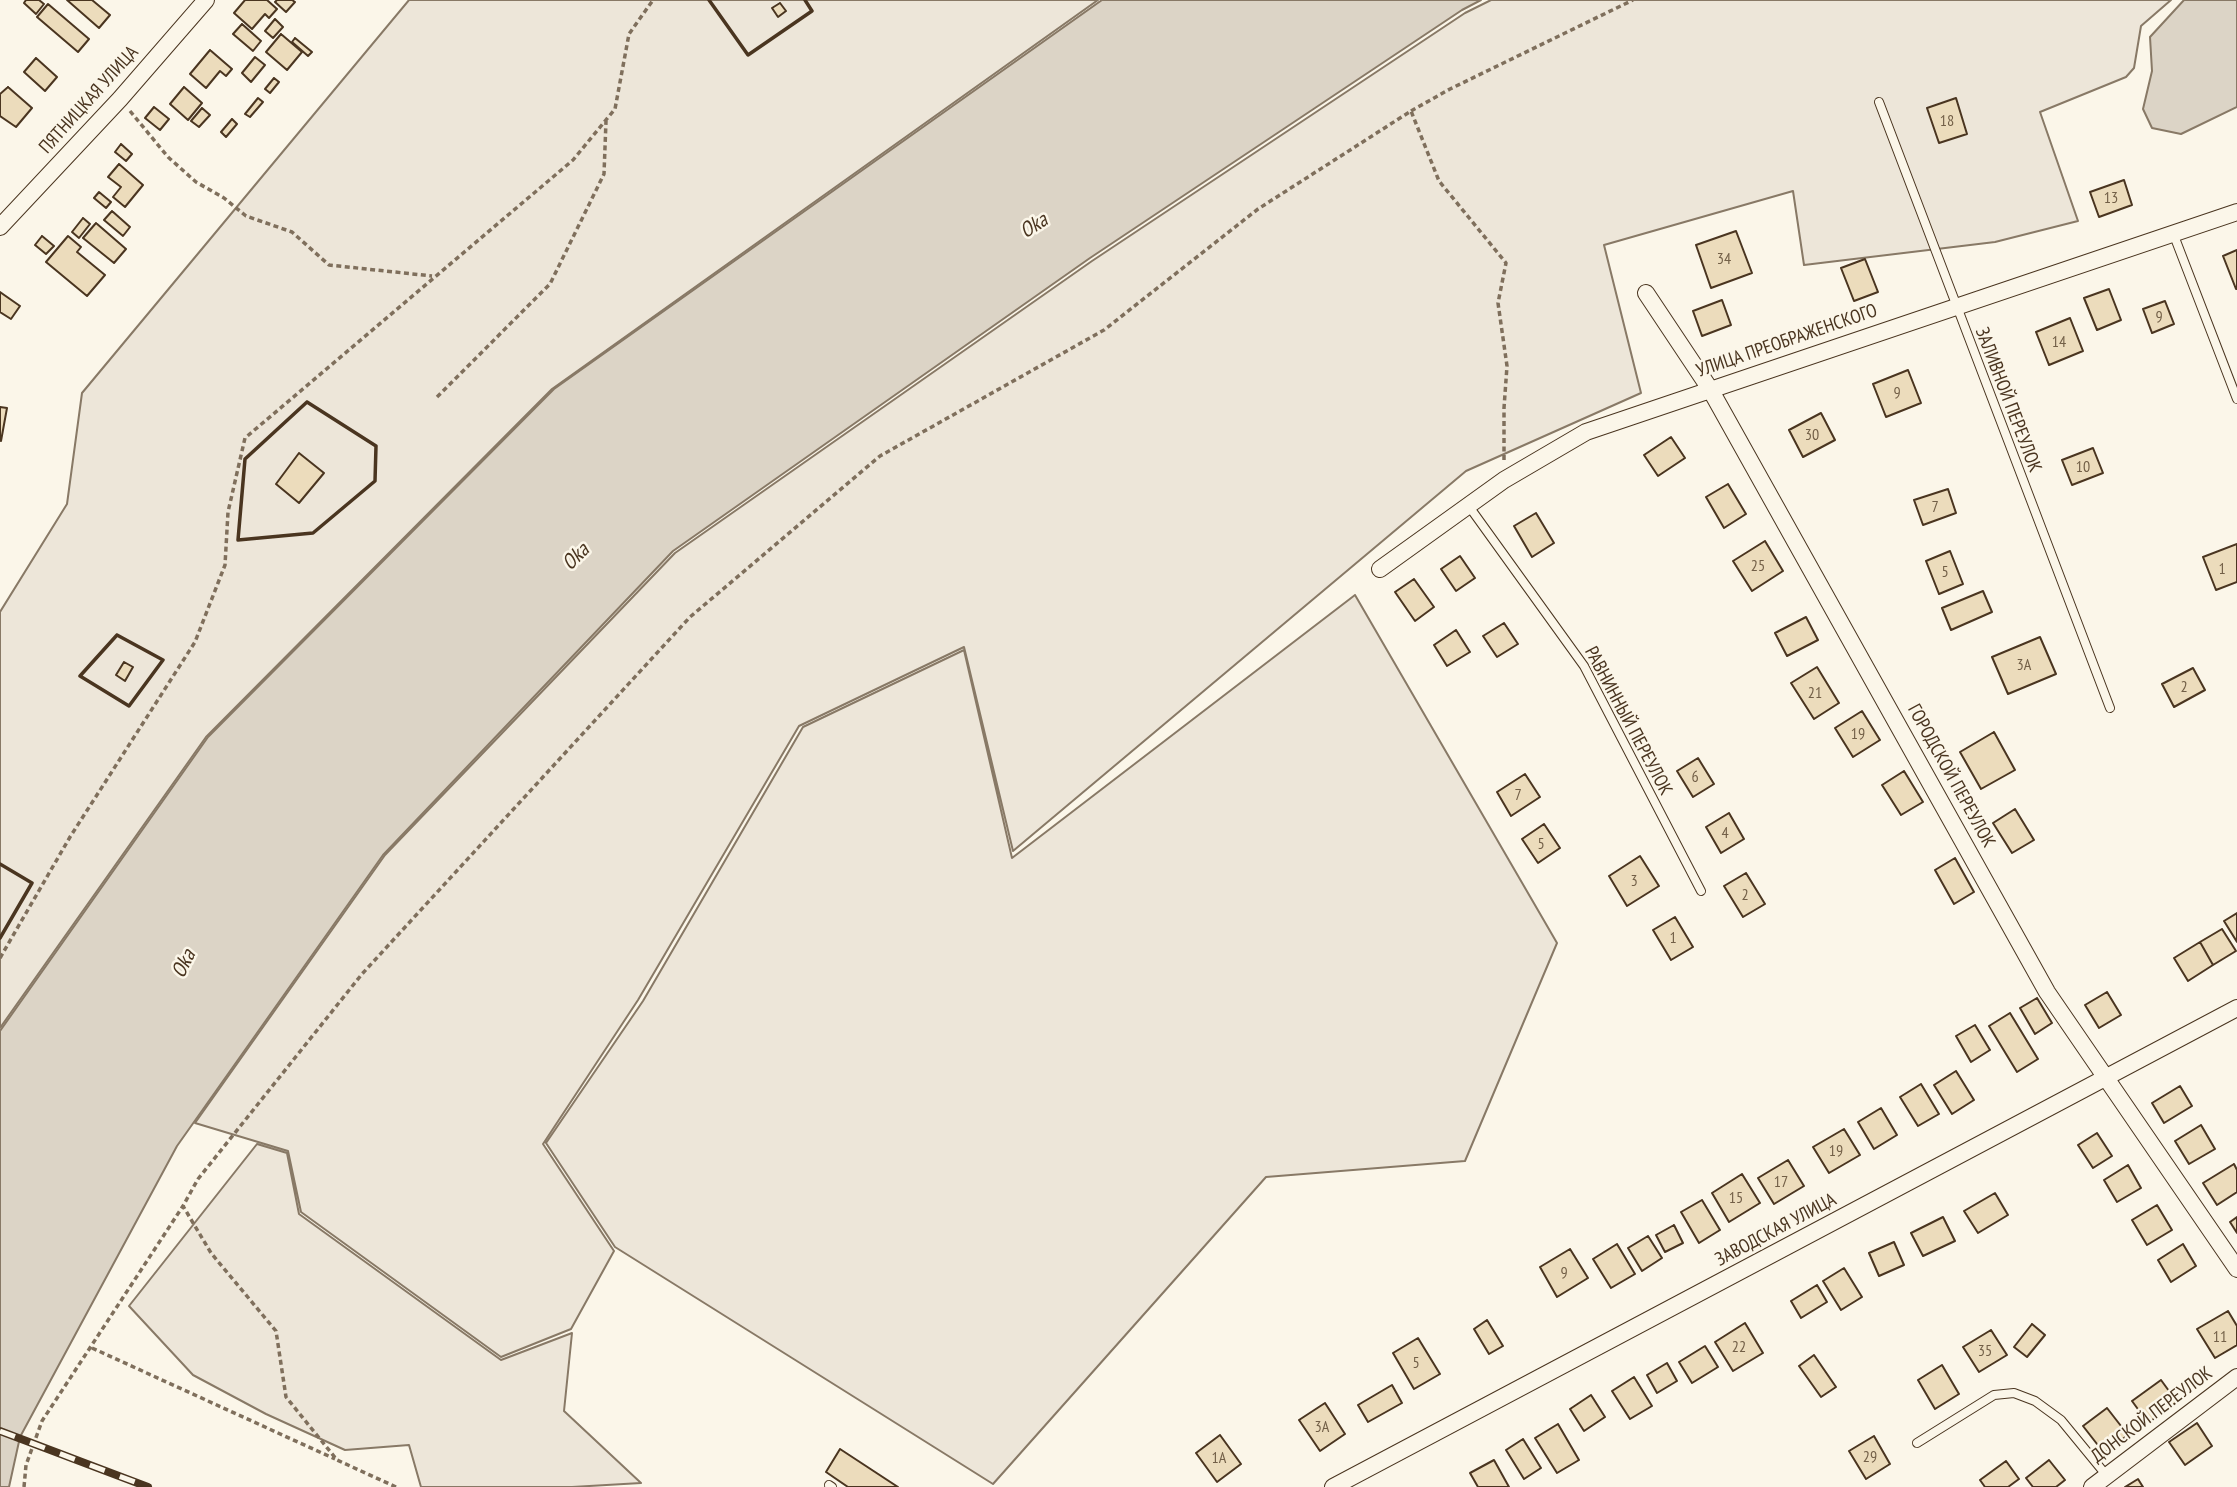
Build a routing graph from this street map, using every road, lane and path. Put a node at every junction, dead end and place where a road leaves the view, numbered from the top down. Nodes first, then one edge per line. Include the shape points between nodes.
1 (206, 0) edge
2 (653, 0) edge
3 (1633, 0) edge
4 (120, 99) junction
5 (1879, 102) dead end
6 (1411, 111) junction
7 (606, 119) junction
8 (2237, 212) edge
9 (0, 227) edge
10 (2173, 233) junction
11 (434, 276) junction
12 (1646, 293) dead end
13 (1955, 307) junction
14 (1710, 389) junction
15 (437, 397) dead end
16 (2237, 399) edge
17 (1504, 480) junction
18 (1468, 505) junction
19 (1380, 569) dead end
20 (2110, 708) dead end
21 (1701, 891) dead end
22 (0, 958) edge
23 (2237, 1008) edge
24 (2107, 1079) junction
25 (183, 1206) junction
26 (2237, 1269) edge
27 (92, 1348) junction
28 (2237, 1377) edge
29 (1917, 1443) dead end
30 (337, 1460) junction
31 (2106, 1476) junction
32 (24, 1487) edge
33 (396, 1487) edge
34 (1333, 1487) edge
35 (2092, 1487) edge

1 - 4 street, ПЯТНИЦКАЯ УЛИЦА
2 - 7 path via 629,34 615,108
3 - 6 path
4 - 9 street, ПЯТНИЦКАЯ УЛИЦА
4 - 11 path via 196,182 246,216 292,232 328,265
5 - 13 lane, ЗАЛИВНОЙ ПЕРЕУЛОК
6 - 17 path via 1439,181 1506,262 1499,303 1507,366
6 - 25 path via 1258,209 1104,330 880,456 690,617 362,974 198,1179
7 - 11 path via 572,160
7 - 15 path via 604,174 550,284
8 - 10 street, УЛИЦА ПРЕОБРАЖЕНСКОГО
10 - 13 street, УЛИЦА ПРЕОБРАЖЕНСКОГО
10 - 16 lane
11 - 22 path via 245,438 228,512 225,565 195,642 70,837
12 - 14 street, ГОРОДСКОЙ ПЕРЕУЛОК
13 - 14 street, УЛИЦА ПРЕОБРАЖЕНСКОГО
13 - 20 lane, ЗАЛИВНОЙ ПЕРЕУЛОК
14 - 17 street, УЛИЦА ПРЕОБРАЖЕНСКОГО via 1586,432
14 - 24 street, ГОРОДСКОЙ ПЕРЕУЛОК via 2047,992
17 - 18 street, УЛИЦА ПРЕОБРАЖЕНСКОГО
18 - 19 street, УЛИЦА ПРЕОБРАЖЕНСКОГО
18 - 21 lane, РАВНИННЫЙ ПЕРЕУЛОК via 1584,666
23 - 24 street, ЗАВОДСКАЯ УЛИЦА
24 - 26 street, ГОРОДСКОЙ ПЕРЕУЛОК
24 - 34 street, ЗАВОДСКАЯ УЛИЦА
25 - 27 path
25 - 30 path via 211,1253 276,1331 286,1397
27 - 30 path
27 - 32 path via 42,1421 26,1465
28 - 31 street, ДОНСКОЙ ПЕРЕУЛОК
29 - 31 lane via 1994,1395 2014,1393 2035,1401 2061,1420
30 - 33 path
31 - 35 street, ДОНСКОЙ ПЕРЕУЛОК

